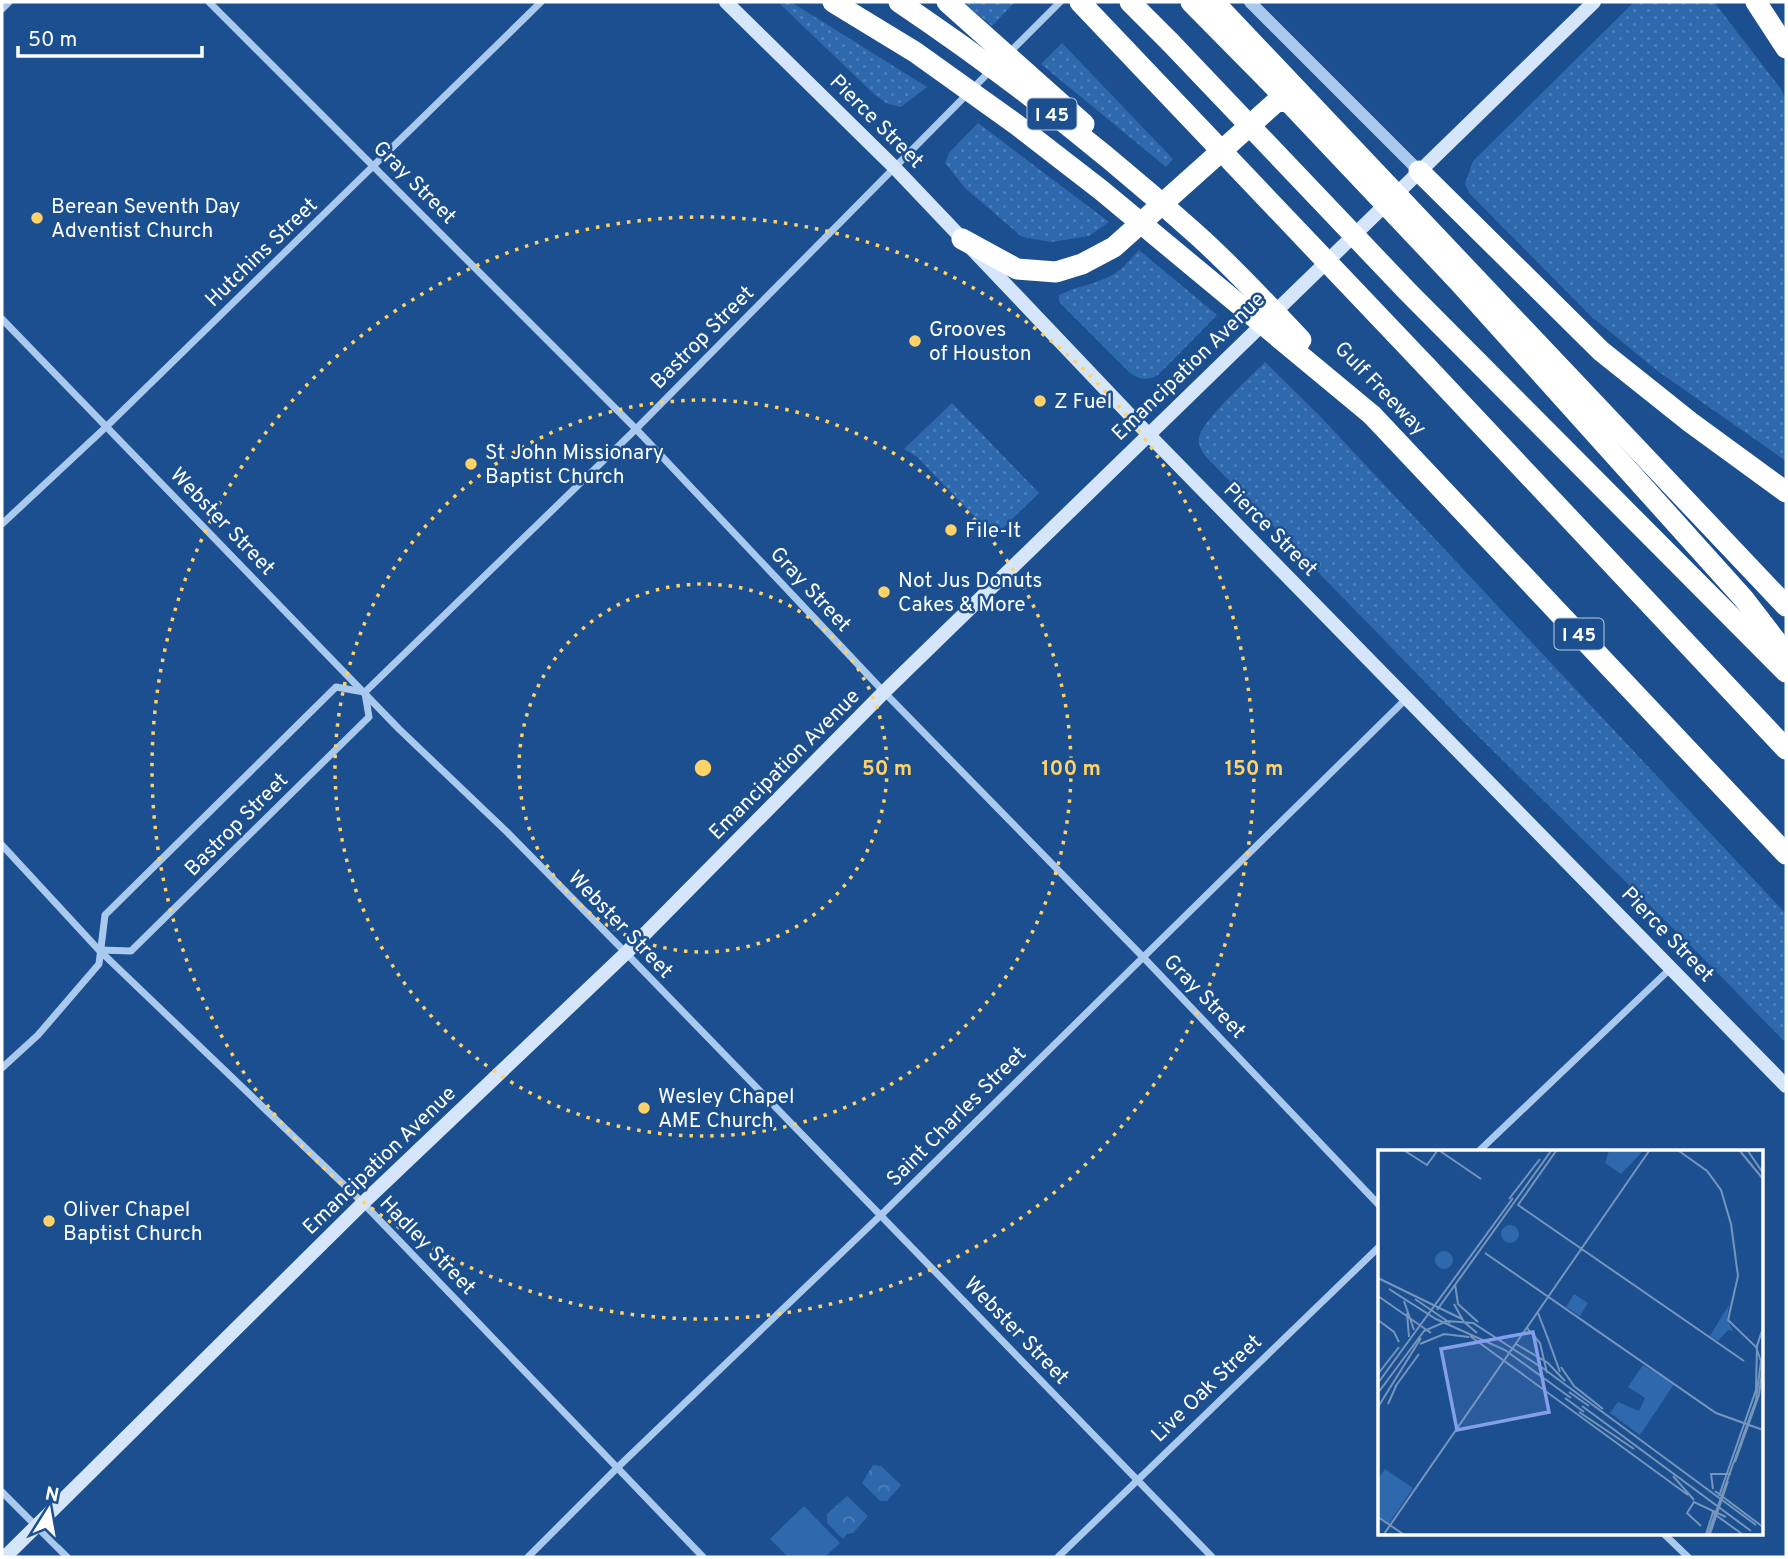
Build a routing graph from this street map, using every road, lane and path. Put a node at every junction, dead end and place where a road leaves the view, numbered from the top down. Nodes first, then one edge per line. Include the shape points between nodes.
1 (9, 2) edge
2 (209, 2) edge
3 (541, 2) edge
4 (726, 2) edge
5 (833, 2) edge
6 (899, 2) edge
7 (947, 2) edge
8 (1060, 2) edge
9 (1080, 2) edge
10 (1130, 2) edge
11 (1191, 2) edge
12 (1214, 2) edge
13 (1250, 2) edge
14 (1594, 2) edge
15 (1756, 2) edge
16 (2, 9) edge
17 (1786, 48) edge
18 (1314, 106) junction
19 (374, 165) junction
20 (894, 167) junction
21 (1419, 171) junction
22 (1396, 193) junction
23 (1198, 235) junction
24 (962, 239) junction
25 (2, 319) edge
26 (1372, 415) junction
27 (107, 426) junction
28 (636, 429) junction
29 (1148, 435) junction
30 (1786, 492) edge
31 (2, 524) edge
32 (1786, 606) edge
33 (1786, 653) edge
34 (1786, 673) edge
35 (365, 692) junction
36 (884, 692) junction
37 (1408, 698) junction
38 (1786, 749) edge
39 (2, 845) edge
40 (1786, 854) edge
41 (99, 950) junction
42 (626, 953) junction
43 (1143, 957) junction
44 (1671, 967) junction
45 (2, 1068) edge
46 (1786, 1086) edge
47 (1480, 1150) edge
48 (363, 1203) junction
49 (1378, 1204) edge
50 (881, 1215) junction
51 (1378, 1247) edge
52 (618, 1467) junction
53 (1137, 1479) junction
54 (2, 1492) edge
55 (37, 1527) junction
56 (1664, 1534) edge
57 (5, 1557) edge
58 (67, 1557) edge
59 (528, 1557) edge
60 (703, 1557) edge
61 (1058, 1557) edge
62 (1212, 1557) edge
63 (1688, 1557) edge

1 - 16 street
2 - 19 street, Gray Street
3 - 19 street, Hutchins Street
4 - 20 main road, Pierce Street
5 - 26 highway, bridge via 915,52 1017,125 1122,206
6 - 23 highway, Gulf Freeway / I 45, bridge via 1030,97
7 - 23 highway, bridge via 1056,97
8 - 20 street, Bastrop Street
9 - 38 highway, bridge
10 - 34 highway, bridge via 1408,292
11 - 33 highway, bridge via 1458,281 1744,599
12 - 18 highway
13 - 21 street
14 - 21 main road, Emancipation Avenue
15 - 17 highway
18 - 22 highway
18 - 24 highway via 1296,100 1276,102 1114,247 1082,264 1056,272 1017,269
19 - 27 street, Hutchins Street
19 - 28 street, Gray Street
20 - 24 main road, Pierce Street
20 - 28 street, Bastrop Street
21 - 22 main road, Emancipation Avenue
21 - 30 highway via 1601,352
22 - 29 main road, Emancipation Avenue
22 - 32 highway
23 - 26 highway, Gulf Freeway / I 45, bridge
24 - 29 main road, Pierce Street
25 - 27 street, Webster Street
26 - 40 highway, Gulf Freeway / I 45
27 - 31 street, Hutchins Street
27 - 35 street, Webster Street
28 - 35 street, Bastrop Street
28 - 36 street, Gray Street
29 - 36 main road, Emancipation Avenue
29 - 37 main road, Pierce Street
35 - 41 street, Bastrop Street via 336,687 105,915
35 - 41 street, Bastrop Street via 369,717 131,951
35 - 42 street, Webster Street
36 - 42 main road, Emancipation Avenue
36 - 43 street, Gray Street
37 - 43 street, Saint Charles Street
37 - 44 main road, Pierce Street
39 - 41 street, Hadley Street
41 - 45 street, Bastrop Street via 99,964 38,1035
41 - 48 street, Hadley Street
42 - 48 main road, Emancipation Avenue
42 - 50 street, Webster Street
43 - 49 street, Gray Street
43 - 50 street, Saint Charles Street
44 - 46 main road, Pierce Street
44 - 47 street
48 - 52 street, Hadley Street
48 - 55 main road, Emancipation Avenue
50 - 52 street, Saint Charles Street
50 - 53 street, Webster Street
51 - 53 street, Live Oak Street
52 - 59 street, Saint Charles Street
52 - 60 street, Hadley Street
53 - 61 street, Live Oak Street
53 - 62 street, Webster Street
54 - 55 street
55 - 57 main road, Emancipation Avenue
55 - 58 street
56 - 63 street

